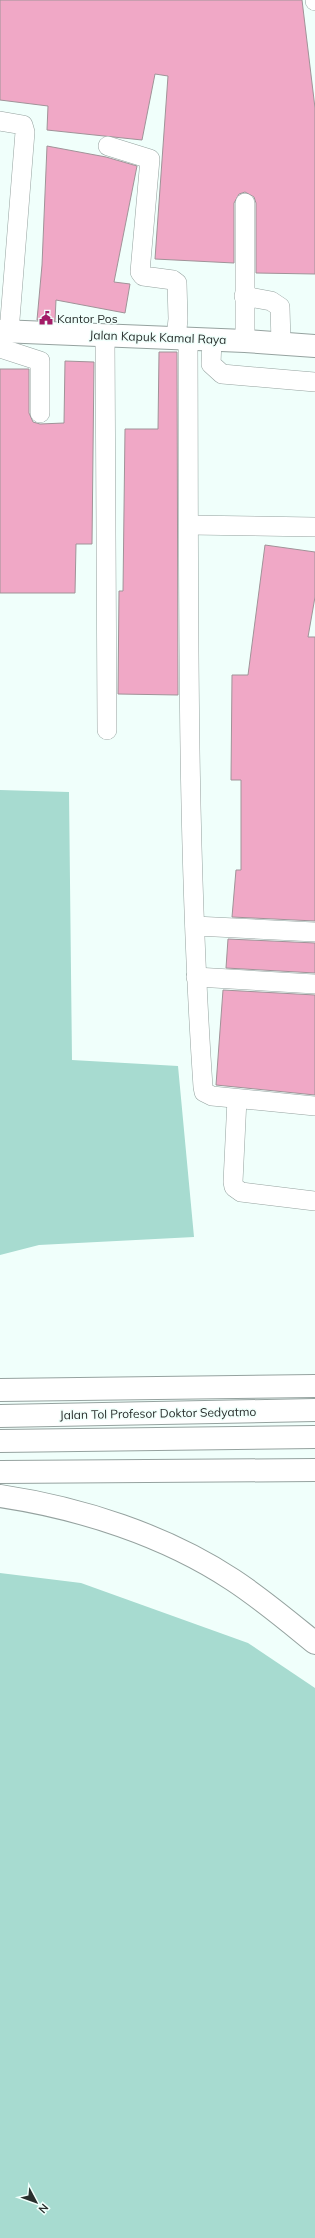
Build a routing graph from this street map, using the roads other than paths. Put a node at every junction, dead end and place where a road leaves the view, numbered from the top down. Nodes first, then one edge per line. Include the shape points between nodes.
1 (0, 121) edge
2 (108, 146) dead end
3 (245, 203) dead end
4 (244, 296) junction
5 (105, 335) junction
6 (3, 337) edge
7 (182, 339) junction
8 (212, 340) junction
9 (245, 341) junction
10 (280, 343) junction
11 (315, 346) edge
12 (315, 382) edge
13 (40, 413) dead end
14 (189, 525) junction
15 (315, 527) edge
16 (107, 730) dead end
17 (195, 926) junction
18 (315, 932) edge
19 (196, 977) junction
20 (315, 984) edge
21 (237, 1099) junction
22 (315, 1106) edge
23 (315, 1201) edge
24 (315, 1386) edge
25 (0, 1390) edge
26 (315, 1410) edge
27 (0, 1416) edge
28 (315, 1437) edge
29 (0, 1441) edge
30 (315, 1470) edge
31 (0, 1472) edge
32 (0, 1496) edge
33 (315, 1643) edge

1 - 6 lane via 23,125 25,132
2 - 7 lane via 150,159 140,272 143,276 173,280 177,283 178,319
3 - 4 lane
4 - 9 lane
4 - 10 lane via 271,301 280,308
5 - 6 main road, Jalan Kapuk Kamal Raya
5 - 7 main road, Jalan Kapuk Kamal Raya
5 - 16 lane
6 - 13 lane via 40,361
7 - 8 main road, Jalan Kapuk Kamal Raya
7 - 14 lane
8 - 9 main road, Jalan Kapuk Kamal Raya
8 - 12 lane via 211,364 222,374
9 - 10 main road, Jalan Kapuk Kamal Raya
10 - 11 main road, Jalan Kapuk Kamal Raya
14 - 15 lane
14 - 17 lane
17 - 18 lane
17 - 19 lane
19 - 20 lane
19 - 21 lane via 204,1092 212,1096
21 - 22 lane
21 - 23 lane via 234,1187 241,1192
24 - 25 main road, Jalan Tol Profesor Doktor Sedyatmo
26 - 27 main road, Jalan Tol Profesor Doktor Sedyatmo
28 - 29 main road
30 - 31 main road
32 - 33 main road via 30,1500 80,1513 131,1530 185,1553 232,1580 274,1609

